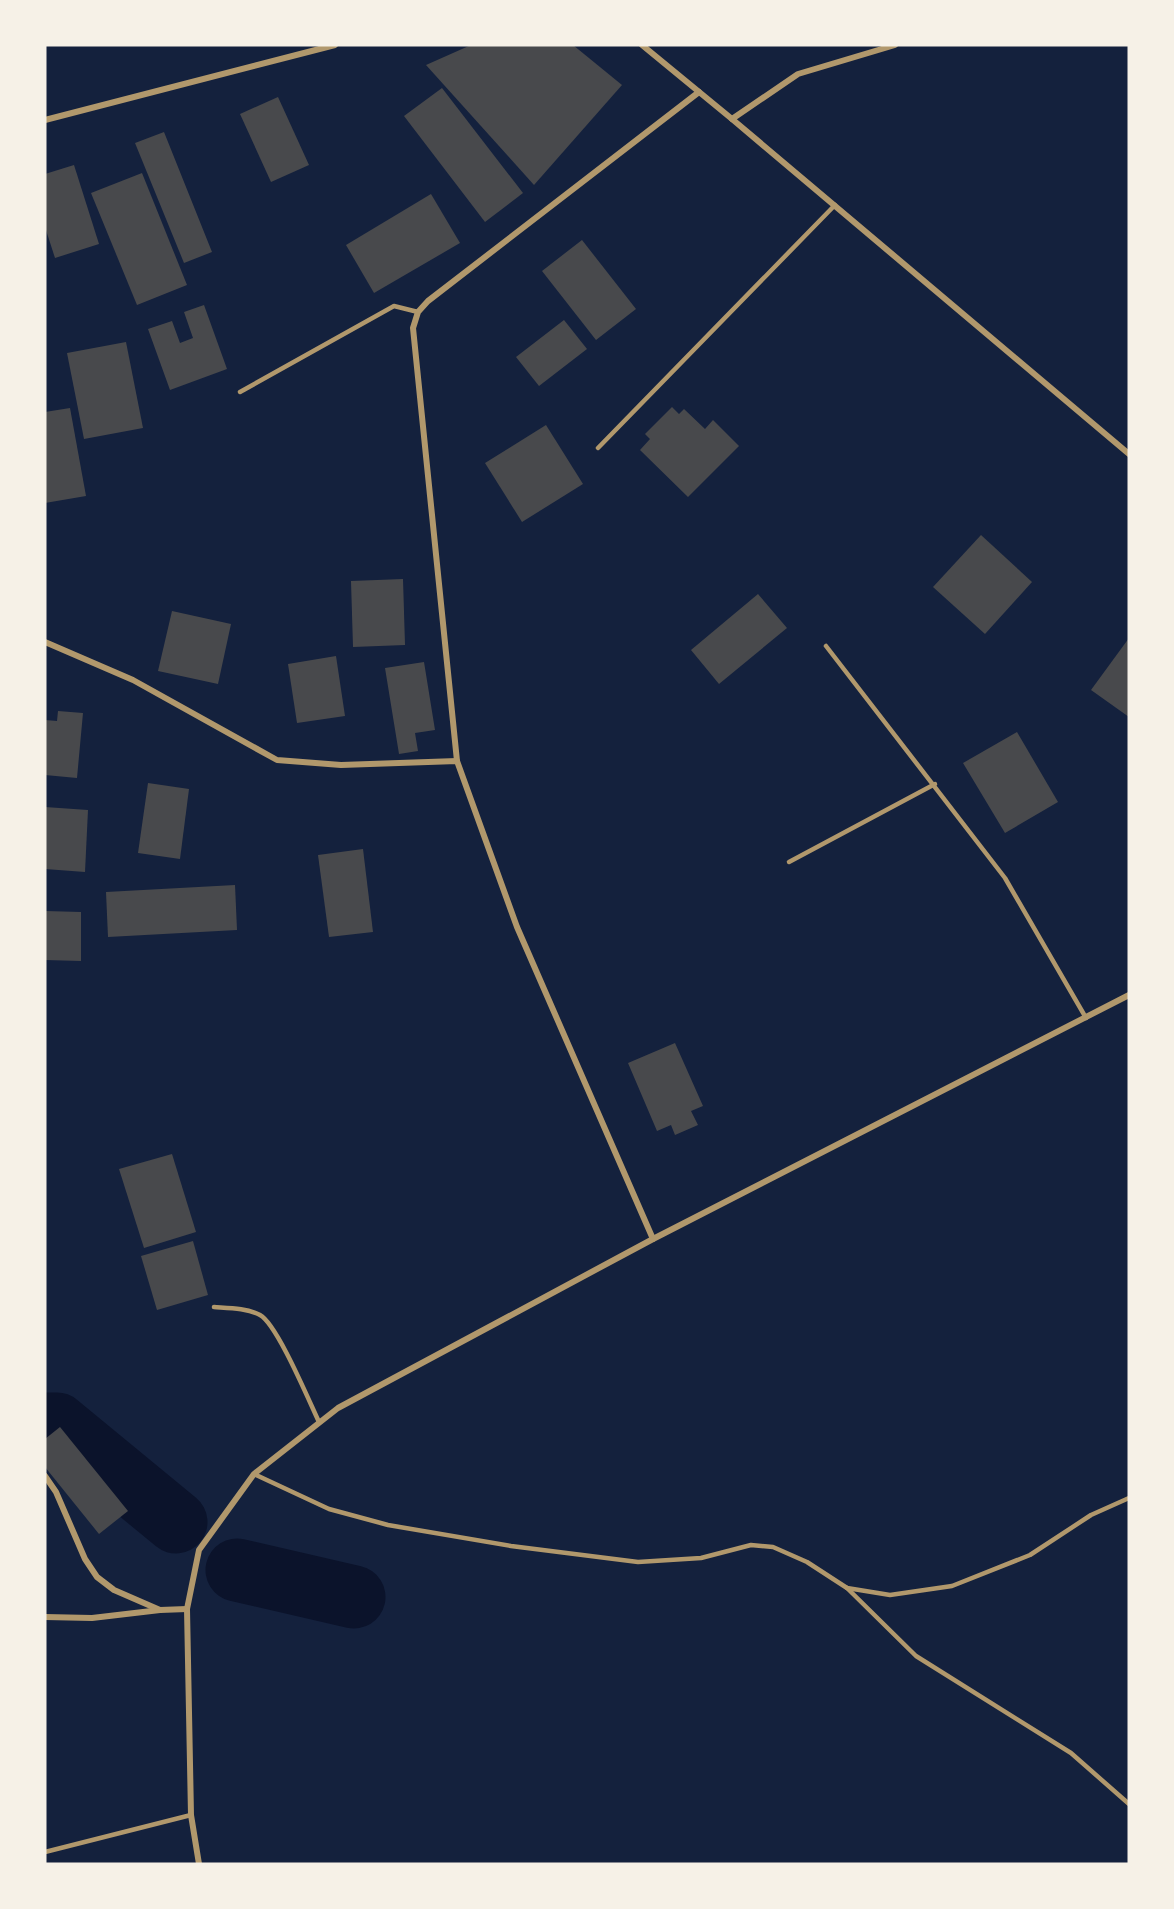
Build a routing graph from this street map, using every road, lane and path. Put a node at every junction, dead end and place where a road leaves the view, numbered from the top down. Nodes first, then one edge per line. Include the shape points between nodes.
1 (335, 45) edge
2 (642, 45) edge
3 (894, 45) edge
4 (699, 92) junction
5 (732, 119) junction
6 (45, 120) edge
7 (835, 205) junction
8 (418, 312) junction
9 (240, 392) dead end
10 (598, 448) dead end
11 (1129, 454) edge
12 (45, 642) edge
13 (826, 646) dead end
14 (457, 761) junction
15 (934, 784) junction
16 (789, 862) dead end
17 (1129, 994) edge
18 (1086, 1018) junction
19 (653, 1239) junction
20 (214, 1306) dead end
21 (319, 1422) junction
22 (254, 1474) junction
23 (45, 1476) edge
24 (1129, 1498) edge
25 (847, 1588) junction
26 (187, 1609) junction
27 (160, 1610) junction
28 (45, 1617) edge
29 (1129, 1804) edge
30 (191, 1815) junction
31 (45, 1852) edge
32 (199, 1864) edge

1 - 6 street
2 - 4 street
3 - 5 street via 798,74
4 - 5 street
4 - 8 street
5 - 7 street
7 - 10 lane
7 - 11 street
8 - 9 lane via 394,306
8 - 14 street via 413,328
12 - 14 street via 133,680 277,760 341,765
13 - 15 lane
14 - 19 street via 517,927
15 - 16 lane
15 - 18 lane via 1005,878
17 - 18 street
18 - 19 street
19 - 21 street via 338,1408
20 - 21 lane via 261,1315 274,1330
21 - 22 street
22 - 25 lane via 329,1509 388,1525 511,1546 638,1562 701,1558 751,1545 773,1547 807,1562
22 - 26 street via 199,1550
23 - 27 street via 97,1577 114,1590
24 - 25 lane via 1091,1515 1030,1555 952,1586 890,1595
25 - 29 lane via 916,1656 1071,1753
26 - 27 street
26 - 30 street
27 - 28 street via 92,1618
30 - 31 lane
30 - 32 street

